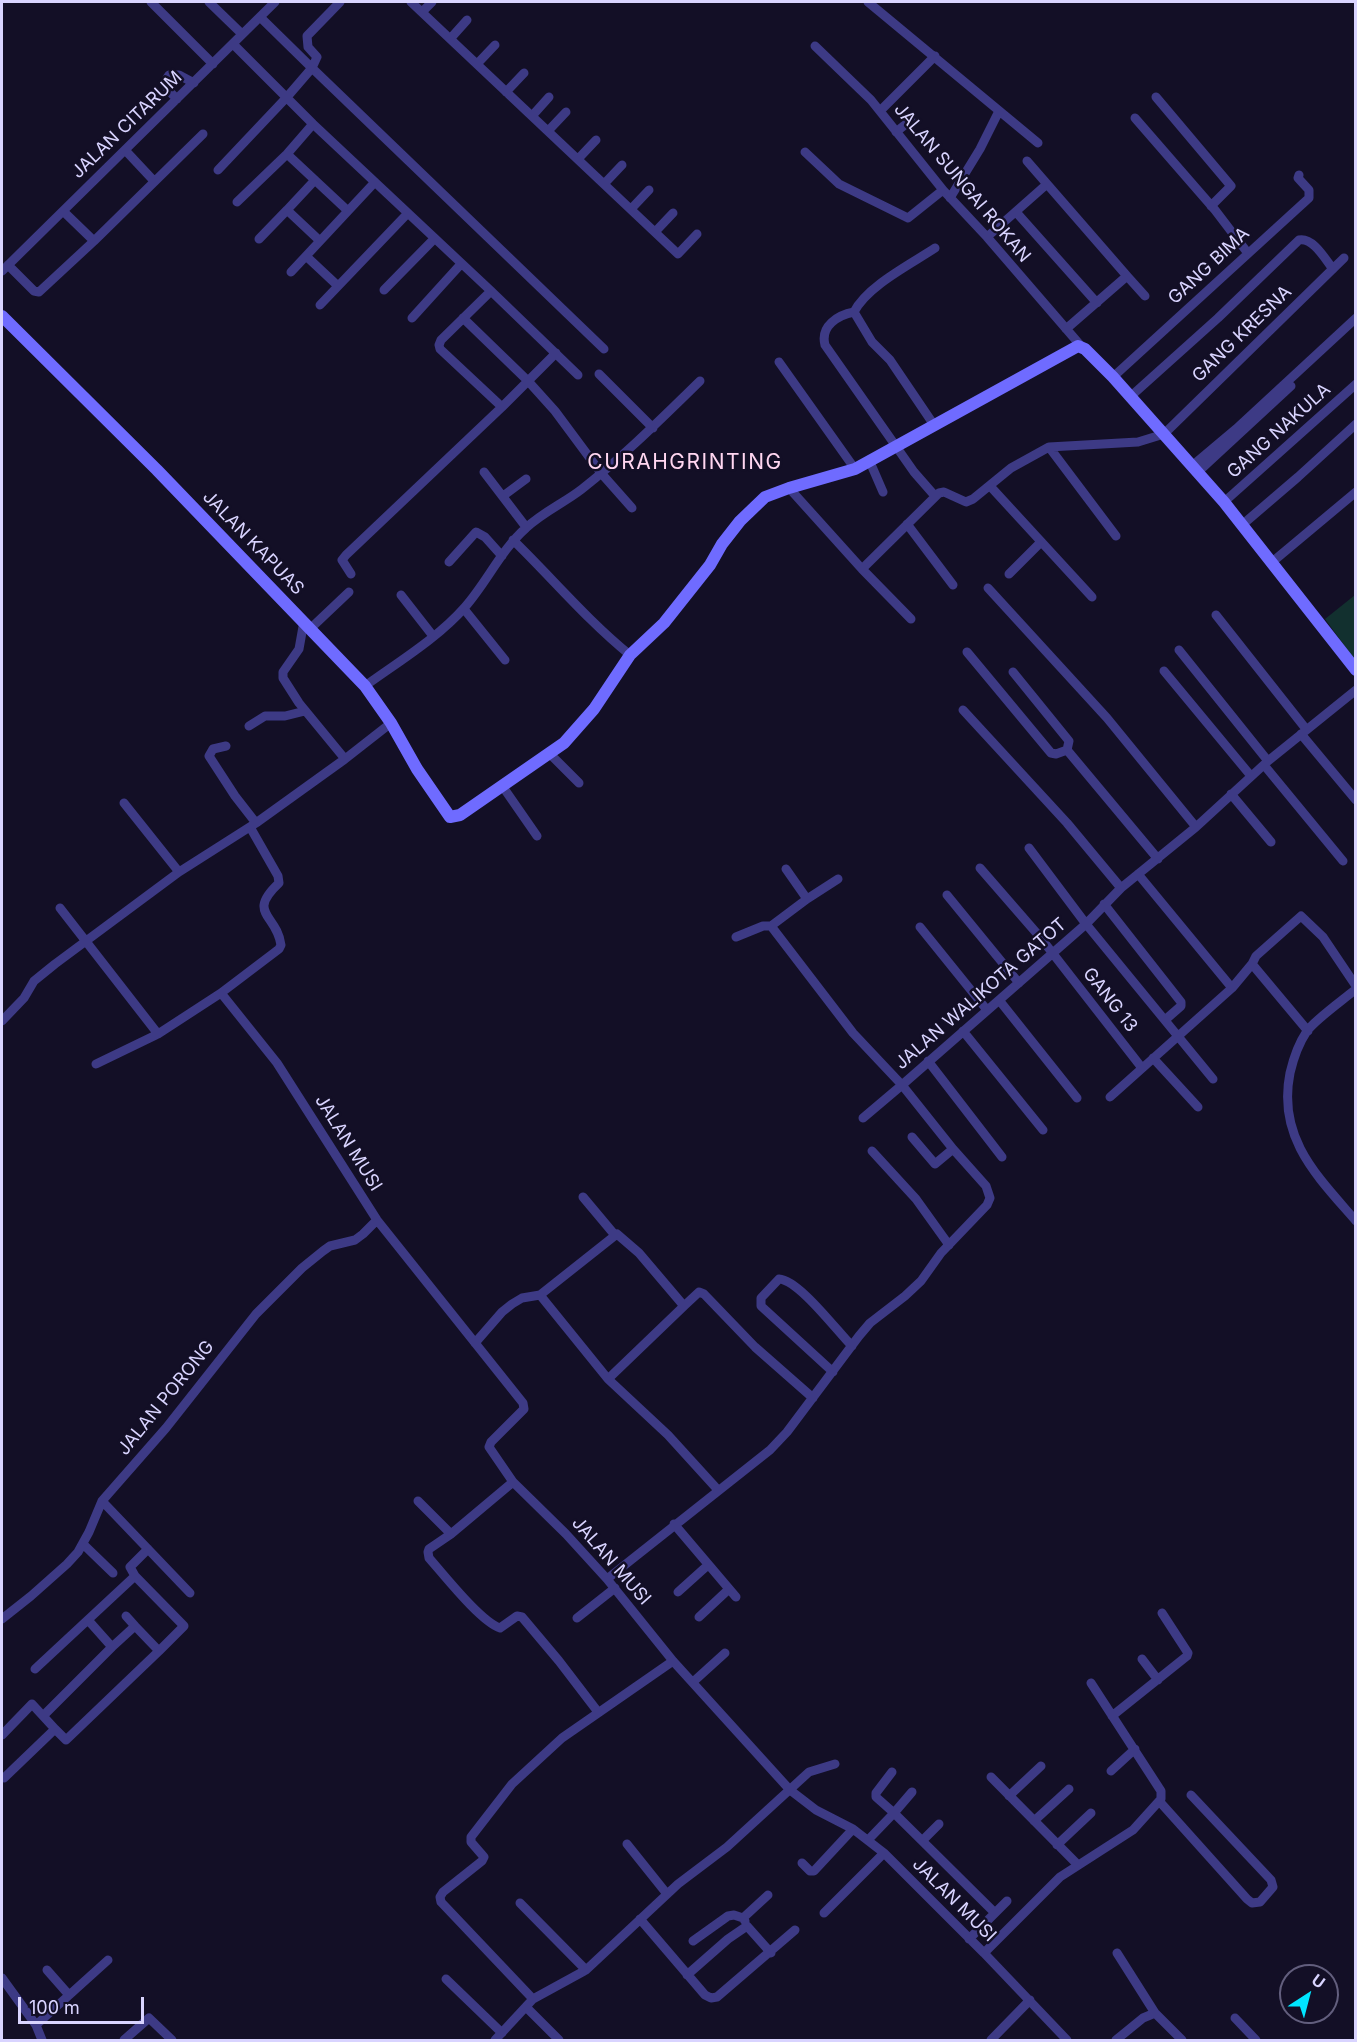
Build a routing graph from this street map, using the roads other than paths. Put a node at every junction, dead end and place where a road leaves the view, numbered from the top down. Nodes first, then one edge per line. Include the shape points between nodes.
1 (151, 2) edge
2 (209, 2) edge
3 (340, 2) edge
4 (411, 2) edge
5 (432, 2) edge
6 (868, 2) edge
7 (269, 4) edge
8 (422, 12) junction
9 (260, 17) junction
10 (467, 20) dead end
11 (243, 34) junction
12 (450, 39) junction
13 (233, 44) junction
14 (495, 45) dead end
15 (815, 46) dead end
16 (935, 56) junction
17 (213, 64) junction
18 (477, 64) junction
19 (312, 68) junction
20 (524, 73) dead end
21 (194, 83) junction
22 (506, 92) junction
23 (287, 97) junction
24 (549, 97) dead end
25 (1156, 98) dead end
26 (177, 99) junction
27 (880, 111) junction
28 (999, 111) junction
29 (566, 112) dead end
30 (532, 116) junction
31 (1135, 118) dead end
32 (911, 120) dead end
33 (313, 124) junction
34 (548, 131) junction
35 (896, 132) junction
36 (203, 134) dead end
37 (596, 140) dead end
38 (1038, 143) dead end
39 (125, 150) junction
40 (805, 152) dead end
41 (287, 154) junction
42 (578, 159) junction
43 (1027, 161) dead end
44 (622, 165) dead end
45 (218, 170) dead end
46 (1299, 175) dead end
47 (315, 180) junction
48 (154, 181) junction
49 (375, 182) junction
50 (604, 184) junction
51 (1047, 184) junction
52 (650, 190) dead end
53 (943, 190) junction
54 (950, 198) junction
55 (237, 202) dead end
56 (1211, 206) junction
57 (631, 209) junction
58 (287, 210) junction
59 (63, 211) junction
60 (348, 211) junction
61 (1016, 212) junction
62 (408, 213) junction
63 (673, 213) dead end
64 (655, 232) junction
65 (697, 234) dead end
66 (987, 237) junction
67 (259, 239) dead end
68 (434, 239) junction
69 (94, 241) junction
70 (320, 241) junction
71 (935, 248) dead end
72 (1247, 252) junction
73 (306, 256) junction
74 (1344, 258) dead end
75 (461, 264) junction
76 (5, 268) edge
77 (1333, 268) junction
78 (291, 272) dead end
79 (1126, 276) junction
80 (338, 286) junction
81 (384, 290) dead end
82 (492, 291) junction
83 (1145, 296) dead end
84 (1097, 303) junction
85 (320, 305) dead end
86 (855, 312) junction
87 (412, 318) dead end
88 (463, 318) junction
89 (1356, 318) edge
90 (4, 322) edge
91 (1356, 325) edge
92 (1066, 329) junction
93 (1081, 346) junction
94 (604, 349) dead end
95 (556, 353) junction
96 (1318, 357) junction
97 (779, 362) dead end
98 (600, 374) dead end
99 (578, 375) dead end
100 (1113, 377) junction
101 (528, 381) junction
102 (700, 381) dead end
103 (1356, 384) edge
104 (1130, 397) junction
105 (502, 407) junction
106 (1356, 424) edge
107 (934, 425) junction
108 (653, 428) junction
109 (1164, 434) junction
110 (898, 447) junction
111 (1049, 447) junction
112 (870, 462) junction
113 (855, 469) junction
114 (1195, 469) junction
115 (484, 472) dead end
116 (601, 473) junction
117 (526, 479) dead end
118 (990, 486) junction
119 (789, 488) junction
120 (884, 492) dead end
121 (1356, 492) edge
122 (503, 496) junction
123 (935, 496) junction
124 (1224, 502) junction
125 (632, 508) dead end
126 (907, 524) junction
127 (1242, 525) junction
128 (526, 527) junction
129 (1116, 536) dead end
130 (513, 540) junction
131 (1041, 542) junction
132 (502, 556) junction
133 (449, 562) dead end
134 (1271, 563) junction
135 (862, 568) junction
136 (351, 574) dead end
137 (1009, 574) dead end
138 (953, 585) dead end
139 (988, 588) dead end
140 (349, 592) dead end
141 (400, 595) dead end
142 (1092, 597) dead end
143 (464, 609) junction
144 (1216, 615) dead end
145 (911, 619) dead end
146 (305, 628) junction
147 (433, 636) junction
148 (1179, 650) dead end
149 (967, 652) dead end
150 (630, 655) junction
151 (505, 660) dead end
152 (1356, 670) edge
153 (1164, 671) dead end
154 (1013, 672) dead end
155 (365, 686) junction
156 (1356, 690) edge
157 (963, 710) dead end
158 (305, 711) junction
159 (249, 726) dead end
160 (388, 726) junction
161 (1303, 732) junction
162 (226, 746) dead end
163 (1067, 750) junction
164 (550, 754) junction
165 (345, 759) junction
166 (1266, 763) junction
167 (1251, 776) junction
168 (579, 783) dead end
169 (503, 787) junction
170 (1231, 794) junction
171 (1356, 800) edge
172 (124, 803) dead end
173 (253, 825) junction
174 (1196, 827) junction
175 (537, 836) dead end
176 (1270, 842) dead end
177 (1029, 848) dead end
178 (1158, 859) junction
179 (1342, 861) dead end
180 (980, 868) dead end
181 (786, 869) dead end
182 (179, 872) junction
183 (1138, 874) junction
184 (838, 879) dead end
185 (1121, 888) junction
186 (947, 895) dead end
187 (807, 899) junction
188 (1104, 904) junction
189 (60, 908) dead end
190 (1086, 924) junction
191 (771, 926) junction
192 (920, 927) dead end
193 (736, 937) dead end
194 (86, 941) junction
195 (1052, 952) junction
196 (1252, 964) junction
197 (1019, 983) junction
198 (1232, 988) junction
199 (1356, 988) edge
200 (221, 993) junction
201 (999, 1000) junction
202 (987, 1010) junction
203 (1165, 1020) junction
204 (2, 1021) edge
205 (963, 1031) junction
206 (1308, 1031) junction
207 (158, 1034) junction
208 (1178, 1035) junction
209 (1153, 1058) junction
210 (928, 1061) junction
211 (96, 1064) dead end
212 (1142, 1068) junction
213 (1213, 1078) dead end
214 (903, 1085) junction
215 (1110, 1097) dead end
216 (1077, 1098) dead end
217 (1198, 1107) dead end
218 (863, 1118) dead end
219 (1043, 1130) dead end
220 (912, 1137) dead end
221 (953, 1149) junction
222 (872, 1151) dead end
223 (1002, 1157) dead end
224 (583, 1197) dead end
225 (377, 1220) junction
226 (1356, 1221) edge
227 (614, 1233) junction
228 (949, 1245) junction
229 (540, 1295) junction
230 (684, 1306) junction
231 (475, 1344) junction
232 (852, 1346) junction
233 (833, 1372) junction
234 (608, 1379) junction
235 (813, 1398) junction
236 (513, 1482) junction
237 (718, 1490) junction
238 (102, 1501) junction
239 (418, 1501) dead end
240 (674, 1524) junction
241 (451, 1534) junction
242 (83, 1544) junction
243 (148, 1549) junction
244 (708, 1565) junction
245 (113, 1573) dead end
246 (135, 1576) junction
247 (607, 1579) junction
248 (615, 1588) junction
249 (678, 1592) dead end
250 (190, 1593) dead end
251 (1162, 1613) dead end
252 (126, 1616) dead end
253 (699, 1617) dead end
254 (2, 1618) edge
255 (577, 1618) dead end
256 (87, 1620) junction
257 (135, 1626) junction
258 (112, 1647) junction
259 (159, 1651) junction
260 (725, 1653) dead end
261 (1142, 1659) dead end
262 (673, 1661) junction
263 (35, 1669) dead end
264 (1158, 1680) junction
265 (693, 1682) junction
266 (1091, 1683) dead end
267 (597, 1712) junction
268 (44, 1715) junction
269 (1112, 1716) junction
270 (55, 1729) junction
271 (2, 1735) edge
272 (1134, 1749) junction
273 (836, 1764) dead end
274 (1041, 1766) dead end
275 (1111, 1771) dead end
276 (892, 1772) dead end
277 (991, 1776) dead end
278 (4, 1779) dead end
279 (1069, 1789) dead end
280 (790, 1790) junction
281 (912, 1792) dead end
282 (1191, 1795) dead end
283 (1009, 1796) junction
284 (1160, 1802) junction
285 (894, 1813) junction
286 (1091, 1813) dead end
287 (1034, 1821) junction
288 (939, 1824) dead end
289 (853, 1830) junction
290 (868, 1840) junction
291 (923, 1840) junction
292 (627, 1844) dead end
293 (1057, 1845) junction
294 (884, 1853) junction
295 (802, 1863) dead end
296 (1077, 1865) junction
297 (667, 1894) junction
298 (768, 1894) dead end
299 (1007, 1901) dead end
300 (520, 1903) dead end
301 (824, 1913) dead end
302 (994, 1913) junction
303 (640, 1919) junction
304 (745, 1922) junction
305 (795, 1930) dead end
306 (969, 1939) junction
307 (693, 1941) dead end
308 (771, 1953) junction
309 (984, 1953) junction
310 (1117, 1953) dead end
311 (108, 1960) dead end
312 (47, 1970) dead end
313 (586, 1970) junction
314 (687, 1975) junction
315 (2, 1978) edge
316 (446, 1979) dead end
317 (69, 1995) junction
318 (533, 1999) junction
319 (1030, 2000) junction
320 (526, 2007) junction
321 (1155, 2013) junction
322 (1235, 2018) dead end
323 (36, 2025) junction
324 (498, 2038) edge
325 (42, 2040) edge
326 (124, 2040) edge
327 (172, 2040) edge
328 (560, 2040) edge
329 (992, 2040) edge
330 (1067, 2040) edge
331 (1116, 2040) edge
332 (1182, 2040) edge
333 (1256, 2040) edge

1 - 17 street
2 - 11 street
3 - 19 street via 307,36 308,47 317,57
4 - 8 street
5 - 8 street
6 - 16 street
7 - 9 street, JALAN CITARUM
8 - 12 street
9 - 11 street, JALAN CITARUM
9 - 19 street
10 - 12 street
11 - 13 street, JALAN CITARUM
12 - 18 street
13 - 17 street, JALAN CITARUM
13 - 23 street
14 - 18 street
15 - 27 street, JALAN SUNGAI ROKAN
16 - 27 street
16 - 28 street
17 - 21 street, JALAN CITARUM
18 - 22 street
19 - 23 street
19 - 94 street
20 - 22 street
21 - 26 street, JALAN CITARUM
21 - 26 street via 179,75 169,75 166,86
22 - 30 street
23 - 33 street
23 - 45 street
24 - 30 street
25 - 56 street via 1230,184
26 - 39 street, JALAN CITARUM
27 - 35 street, JALAN SUNGAI ROKAN
28 - 38 street
28 - 54 street
29 - 34 street
30 - 34 street
31 - 56 street
32 - 35 street
33 - 41 street
33 - 49 street
34 - 42 street
35 - 53 street, JALAN SUNGAI ROKAN
36 - 48 street
37 - 42 street
39 - 48 street
39 - 59 street, JALAN CITARUM
40 - 53 street via 839,184 903,218
41 - 47 street
41 - 55 street
42 - 50 street
43 - 51 street
44 - 50 street
46 - 72 street, GANG BIMA via 1309,190 1309,198
47 - 58 street
47 - 60 street
48 - 69 street
49 - 60 street
49 - 62 street
50 - 57 street
51 - 61 street
51 - 79 street
52 - 57 street
53 - 54 street, JALAN SUNGAI ROKAN
54 - 66 street, JALAN SUNGAI ROKAN
56 - 72 street
57 - 64 street
58 - 67 street
58 - 70 street
59 - 69 street
59 - 76 street, JALAN CITARUM
60 - 70 street
61 - 66 street
61 - 84 street
62 - 68 street
62 - 80 street
63 - 64 street
64 - 65 street via 678,254
66 - 92 street, JALAN SUNGAI ROKAN
68 - 75 street
68 - 81 street
69 - 76 street via 39,292
70 - 73 street
71 - 86 street via 874,289
72 - 100 street, GANG BIMA
73 - 78 street
73 - 80 street
74 - 77 street, GANG KRESNA
75 - 82 street
75 - 87 street
77 - 104 street via 1311,242 1299,240
77 - 109 street, GANG KRESNA
79 - 83 street
79 - 84 street
80 - 85 street
82 - 88 street
82 - 95 street
84 - 92 street
86 - 107 street via 872,342 890,360
86 - 110 street via 842,314 830,324 825,345
88 - 101 street
88 - 105 street via 441,340 440,349
89 - 96 street
90 - 146 main road, JALAN KAPUAS via 157,470
91 - 96 street
92 - 93 street, JALAN SUNGAI ROKAN
93 - 100 main road
93 - 107 main road
95 - 99 street
95 - 101 street
96 - 114 street
97 - 113 street
98 - 108 street
100 - 104 main road
101 - 105 street
101 - 116 street
102 - 108 street
103 - 124 street, GANG NAKULA
104 - 109 main road
105 - 136 street via 346,555 342,561
106 - 127 street
107 - 110 main road
108 - 116 street
109 - 111 street via 1138,442
109 - 114 main road
110 - 112 main road
110 - 123 street
111 - 118 street via 1011,468
111 - 129 street
112 - 113 main road
112 - 120 street
113 - 119 main road
114 - 124 main road
115 - 122 street
116 - 125 street
116 - 128 street
117 - 122 street
118 - 123 street via 966,502 944,492
118 - 131 street
119 - 135 street
119 - 150 main road via 765,497 746,514 675,610
121 - 134 street
122 - 128 street
123 - 126 street
124 - 127 main road
126 - 135 street
126 - 138 street
127 - 134 main road
128 - 130 street
130 - 132 street
130 - 150 street
131 - 137 street
131 - 142 street
132 - 133 street via 476,532
132 - 143 street
134 - 152 main road
135 - 145 street
139 - 174 street via 1107,718
140 - 146 street
141 - 147 street
143 - 147 street
143 - 151 street
144 - 161 street
146 - 155 main road, JALAN KAPUAS
146 - 158 street via 299,649 283,672
147 - 155 street
148 - 166 street
149 - 163 street via 1051,753
150 - 164 main road via 594,709
153 - 167 street
154 - 163 street via 1069,741
155 - 160 main road, JALAN KAPUAS
156 - 161 street, JALAN WALIKOTA GATOT
157 - 185 street
158 - 159 street via 265,716
158 - 165 street
160 - 165 street
160 - 169 main road, JALAN KAPUAS via 450,817 460,815
161 - 166 street, JALAN WALIKOTA GATOT
161 - 171 street
162 - 173 street via 213,750 209,756
163 - 178 street
164 - 168 street
164 - 169 main road
165 - 173 street
166 - 167 street, JALAN WALIKOTA GATOT
166 - 179 street
167 - 170 street, JALAN WALIKOTA GATOT
169 - 175 street
170 - 174 street, JALAN WALIKOTA GATOT
170 - 176 street
172 - 182 street
173 - 182 street
173 - 200 street via 278,876 279,883 264,898 263,907 281,945
174 - 178 street, JALAN WALIKOTA GATOT
177 - 190 street
178 - 183 street, JALAN WALIKOTA GATOT
180 - 195 street, GANG 13
181 - 187 street
182 - 194 street
183 - 185 street, JALAN WALIKOTA GATOT
183 - 198 street
184 - 187 street
185 - 188 street, JALAN WALIKOTA GATOT
186 - 197 street
187 - 191 street
188 - 190 street, JALAN WALIKOTA GATOT
188 - 203 street via 1181,1002
189 - 194 street
190 - 195 street, JALAN WALIKOTA GATOT
190 - 203 street
191 - 193 street
191 - 214 street via 853,1032
192 - 202 street
194 - 204 street via 34,981
194 - 207 street
195 - 197 street, JALAN WALIKOTA GATOT
195 - 212 street, GANG 13
196 - 198 street
196 - 199 street via 1301,916 1323,937
196 - 206 street
197 - 201 street, JALAN WALIKOTA GATOT
198 - 208 street
199 - 206 street
200 - 207 street
200 - 225 street, JALAN MUSI via 277,1063
201 - 202 street, JALAN WALIKOTA GATOT
201 - 216 street
202 - 205 street, JALAN WALIKOTA GATOT
203 - 208 street
205 - 210 street, JALAN WALIKOTA GATOT
205 - 219 street
206 - 226 street via 1292,1062 1286,1094 1292,1132 1307,1163
207 - 211 street
208 - 209 street
208 - 213 street
209 - 212 street
209 - 217 street
210 - 214 street, JALAN WALIKOTA GATOT
210 - 223 street
212 - 215 street
214 - 218 street
214 - 221 street, JALAN WALIKOTA GATOT
220 - 221 street via 934,1164
221 - 228 street, JALAN WALIKOTA GATOT via 986,1186 990,1198
222 - 228 street via 916,1199
224 - 227 street
225 - 231 street, JALAN MUSI
225 - 238 street, JALAN PORONG via 355,1240 330,1246 272,1297
227 - 229 street
227 - 230 street via 639,1253
228 - 232 street, JALAN WALIKOTA GATOT via 921,1281 870,1323
229 - 231 street via 512,1304
229 - 234 street
230 - 234 street
230 - 235 street via 695,1294 704,1294 755,1347
231 - 236 street, JALAN MUSI via 523,1403 524,1409 489,1447
232 - 233 street, JALAN WALIKOTA GATOT
232 - 233 street via 804,1294 785,1280 779,1279 760,1298 761,1306
233 - 235 street, JALAN WALIKOTA GATOT
234 - 237 street via 668,1435
235 - 237 street, JALAN WALIKOTA GATOT via 770,1450
236 - 241 street
236 - 247 street, JALAN MUSI
237 - 240 street, JALAN WALIKOTA GATOT
238 - 242 street, JALAN PORONG
238 - 243 street
239 - 241 street
240 - 244 street
240 - 247 street, JALAN WALIKOTA GATOT
241 - 267 street via 429,1549 429,1558 496,1627 522,1617
242 - 245 street
242 - 254 street, JALAN PORONG via 68,1564
243 - 246 street via 130,1567
243 - 250 street
244 - 249 street
244 - 253 street via 732,1593
246 - 256 street
246 - 259 street via 183,1624
247 - 248 street, JALAN MUSI
248 - 255 street
248 - 262 street, JALAN MUSI
251 - 264 street via 1188,1653 1186,1659
252 - 257 street
256 - 258 street
256 - 263 street
257 - 258 street
257 - 259 street
258 - 268 street
259 - 270 street via 66,1740
260 - 265 street
261 - 264 street
262 - 265 street, JALAN MUSI
262 - 267 street
264 - 269 street
265 - 280 street, JALAN MUSI
266 - 269 street
267 - 318 street via 562,1738 504,1792 470,1839 484,1857 482,1861 440,1897
268 - 270 street
268 - 271 street via 32,1704
269 - 272 street
270 - 278 street
272 - 275 street
272 - 284 street via 1161,1791
273 - 280 street via 809,1772
274 - 283 street
276 - 285 street via 875,1795
277 - 283 street
279 - 287 street
280 - 289 street, JALAN MUSI
280 - 297 street
281 - 285 street
282 - 284 street via 1271,1880 1273,1887 1260,1902 1247,1899
283 - 287 street
284 - 296 street via 1133,1830
285 - 290 street
285 - 291 street
286 - 293 street
287 - 293 street
288 - 291 street
289 - 290 street, JALAN MUSI
289 - 295 street via 814,1871
290 - 294 street, JALAN MUSI
291 - 302 street
292 - 297 street
293 - 296 street
294 - 301 street
294 - 306 street, JALAN MUSI
296 - 309 street
297 - 303 street
298 - 304 street
299 - 302 street
300 - 313 street
302 - 306 street
303 - 313 street
303 - 314 street
304 - 307 street via 729,1916
304 - 308 street
304 - 314 street
305 - 308 street
306 - 309 street, JALAN MUSI
308 - 314 street via 717,1997 705,1995
309 - 319 street, JALAN MUSI
310 - 321 street
311 - 317 street
312 - 317 street
313 - 318 street
315 - 323 street
316 - 324 street
317 - 323 street
318 - 320 street
319 - 329 street
319 - 330 street, JALAN MUSI
320 - 324 street
320 - 328 street
321 - 331 street
321 - 332 street
322 - 333 street
323 - 325 street
326 - 327 street via 147,2018

